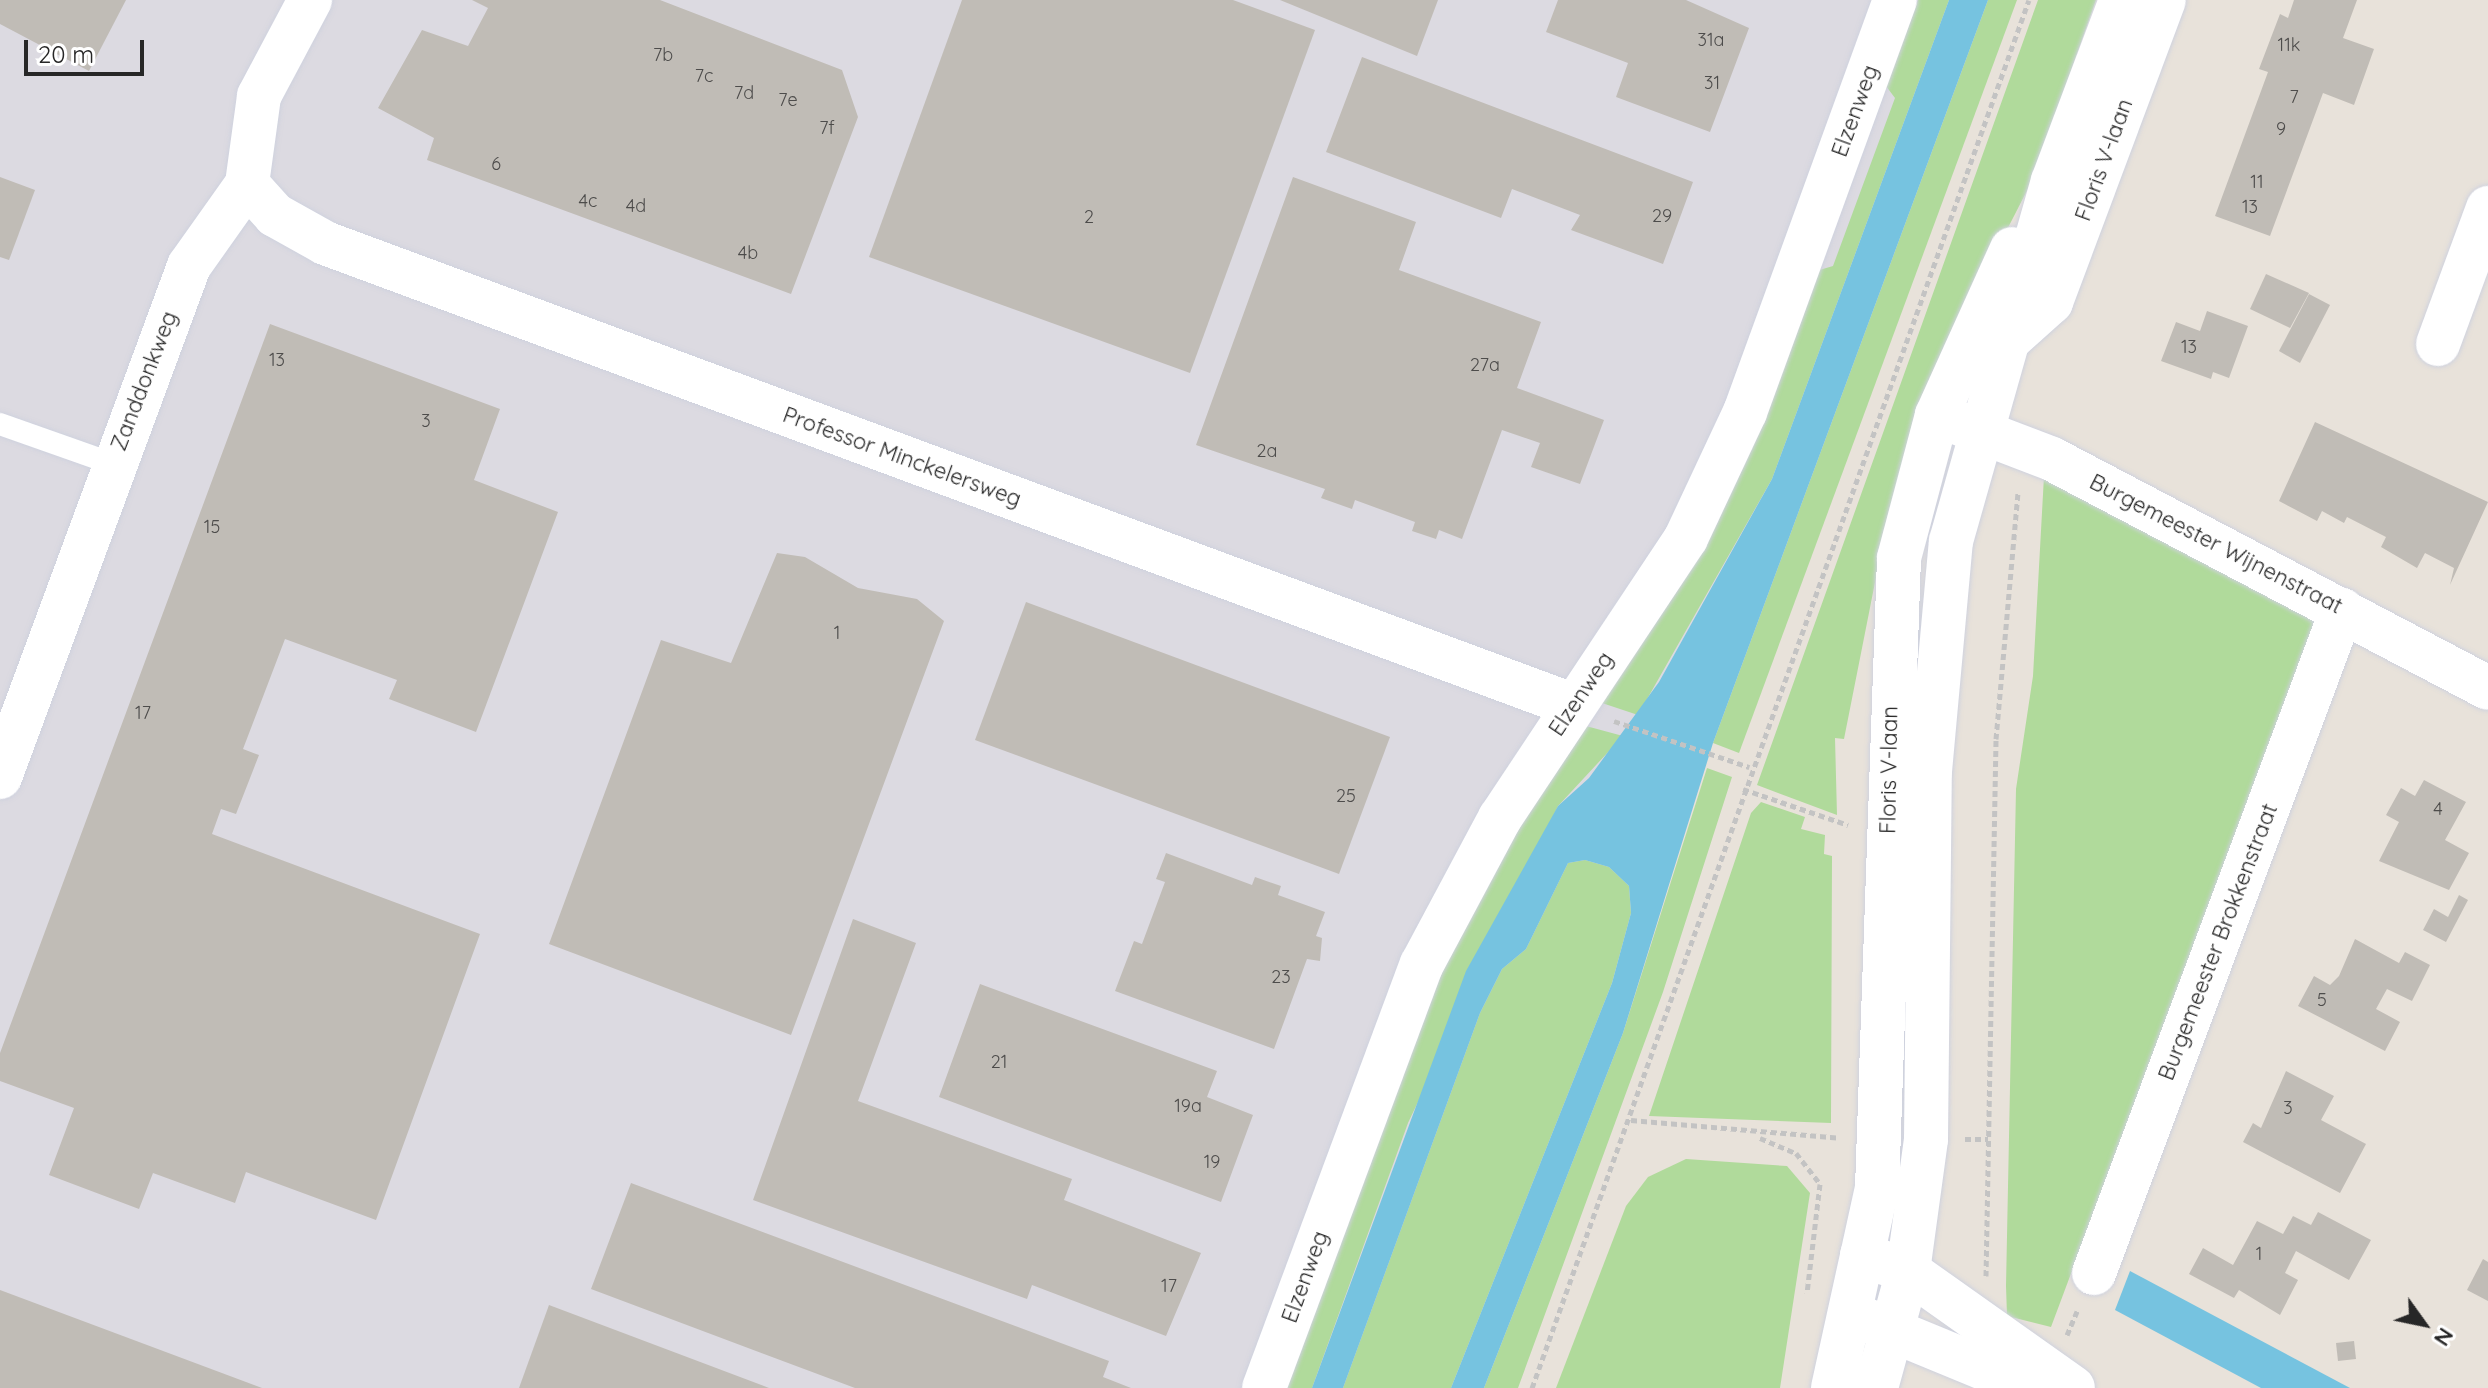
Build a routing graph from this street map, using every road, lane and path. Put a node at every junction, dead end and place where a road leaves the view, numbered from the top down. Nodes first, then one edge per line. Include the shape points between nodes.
1 (310, 0) edge
2 (1895, 0) edge
3 (2029, 0) edge
4 (2121, 0) edge
5 (2164, 0) edge
6 (2053, 181) junction
7 (247, 184) junction
8 (2488, 208) edge
9 (2438, 344) dead end
10 (2002, 346) junction
11 (1937, 415) junction
12 (0, 424) edge
13 (1979, 429) junction
14 (2029, 449) junction
15 (113, 464) junction
16 (2342, 610) junction
17 (2488, 688) edge
18 (1590, 712) junction
19 (1749, 767) junction
20 (0, 777) edge
21 (1743, 789) junction
22 (1887, 840) junction
23 (1631, 1120) junction
24 (1755, 1136) junction
25 (1880, 1139) junction
26 (1926, 1139) junction
27 (1988, 1139) junction
28 (1862, 1255) junction
29 (1908, 1271) junction
30 (2094, 1273) dead end
31 (1805, 1302) dead end
32 (1849, 1314) junction
33 (1974, 1314) junction
34 (1894, 1330) junction
35 (1264, 1388) edge
36 (1532, 1388) edge
37 (1833, 1388) edge
38 (1876, 1388) edge
39 (2032, 1388) edge
40 (2073, 1388) edge

1 - 7 street, Zanddonkweg via 259,96
2 - 18 street, Elzenweg via 1745,412 1686,538
3 - 19 path
4 - 6 street, Floris V-laan
5 - 10 street, Floris V-laan via 2051,302
6 - 10 street, Floris V-laan
6 - 11 street, Floris V-laan via 1976,315
7 - 15 street, Zanddonkweg via 189,266
7 - 18 street, Professor Minckelersweg via 275,215 325,243
8 - 9 street
10 - 13 street, Floris V-laan
11 - 13 street, Burgemeester Wijnenstraat
11 - 22 street, Floris V-laan via 1899,558
12 - 15 lane
13 - 14 street, Burgemeester Wijnenstraat
13 - 26 street, Floris V-laan via 1940,621 1930,771
14 - 16 street, Burgemeester Wijnenstraat
14 - 27 path via 2016,499 1996,739
15 - 20 street, Zanddonkweg
16 - 17 street, Burgemeester Wijnenstraat
16 - 30 street, Burgemeester Brokkenstraat
18 - 19 path
18 - 35 street, Elzenweg via 1500,818 1422,964
19 - 21 path
21 - 22 path
21 - 23 path
22 - 25 street, Floris V-laan
23 - 24 path
23 - 36 path
24 - 25 path
24 - 31 path via 1796,1153 1820,1184
25 - 28 street, Floris V-laan
26 - 27 path
26 - 29 street, Floris V-laan
27 - 33 path via 1988,1266
28 - 29 street
28 - 32 street, Floris V-laan
29 - 33 street
29 - 34 street, Floris V-laan
32 - 34 street
32 - 37 street, Floris V-laan
33 - 40 street
34 - 38 street, Floris V-laan
34 - 39 street

